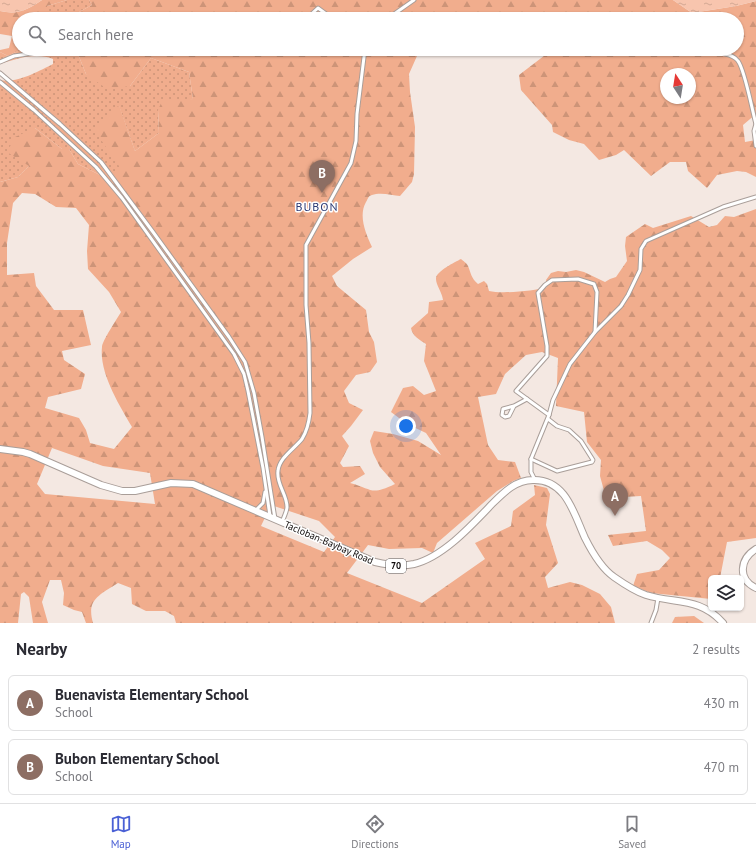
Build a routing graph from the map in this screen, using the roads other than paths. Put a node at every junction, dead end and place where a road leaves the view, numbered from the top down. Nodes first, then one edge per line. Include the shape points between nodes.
1 (406, 0) edge
2 (414, 0) edge
3 (409, 4) junction
4 (314, 12) edge
5 (323, 12) edge
6 (397, 12) edge
7 (14, 56) edge
8 (364, 56) edge
9 (732, 56) edge
10 (0, 62) edge
11 (0, 73) edge
12 (0, 82) edge
13 (756, 124) edge
14 (756, 146) edge
15 (756, 197) edge
16 (595, 332) junction
17 (527, 399) junction
18 (514, 406) dead end
19 (549, 415) junction
20 (548, 419) junction
21 (0, 449) edge
22 (530, 459) junction
23 (265, 468) junction
24 (534, 480) junction
25 (265, 485) junction
26 (256, 510) junction
27 (273, 518) junction
28 (282, 522) junction
29 (756, 549) edge
30 (756, 588) edge
31 (658, 598) junction
32 (651, 623) edge
33 (723, 623) edge

1 - 3 street
2 - 3 street
3 - 6 street
4 - 5 street via 318,8
7 - 10 street
8 - 28 street via 356,142 351,163 306,245 310,412 302,438 281,462 278,471 278,481 287,507
9 - 13 street via 738,60
11 - 23 street via 101,162 229,337 248,370
12 - 23 street via 96,167 122,198 234,354 247,385
13 - 14 street
15 - 16 street via 723,207 646,241 641,249 640,270 628,295 621,306
16 - 17 street via 597,292 594,284 578,279 552,280 545,285 538,293 547,356 516,391
16 - 19 street via 570,364 553,400
17 - 18 street
17 - 19 street
19 - 20 street
20 - 22 street
20 - 22 street via 557,426 569,430 581,441 593,460 557,471
21 - 26 highway, Tacloban-Baybay Road / 70 via 30,454 115,490 135,491 171,483 186,483 200,486
22 - 24 street
23 - 25 street
23 - 27 street
24 - 28 highway, Tacloban-Baybay Road / 70 via 513,485 447,546 413,564 398,566 375,562
24 - 31 highway, Tacloban-Baybay Road / 70 via 549,483 562,491 589,546 613,576 631,588
25 - 26 street via 265,500
25 - 27 street
26 - 27 highway, Tacloban-Baybay Road / 70
27 - 28 highway, Tacloban-Baybay Road / 70
29 - 30 highway via 746,558 743,570 746,581
31 - 32 street
31 - 33 highway, Tacloban-Baybay Road / 70 via 700,605

